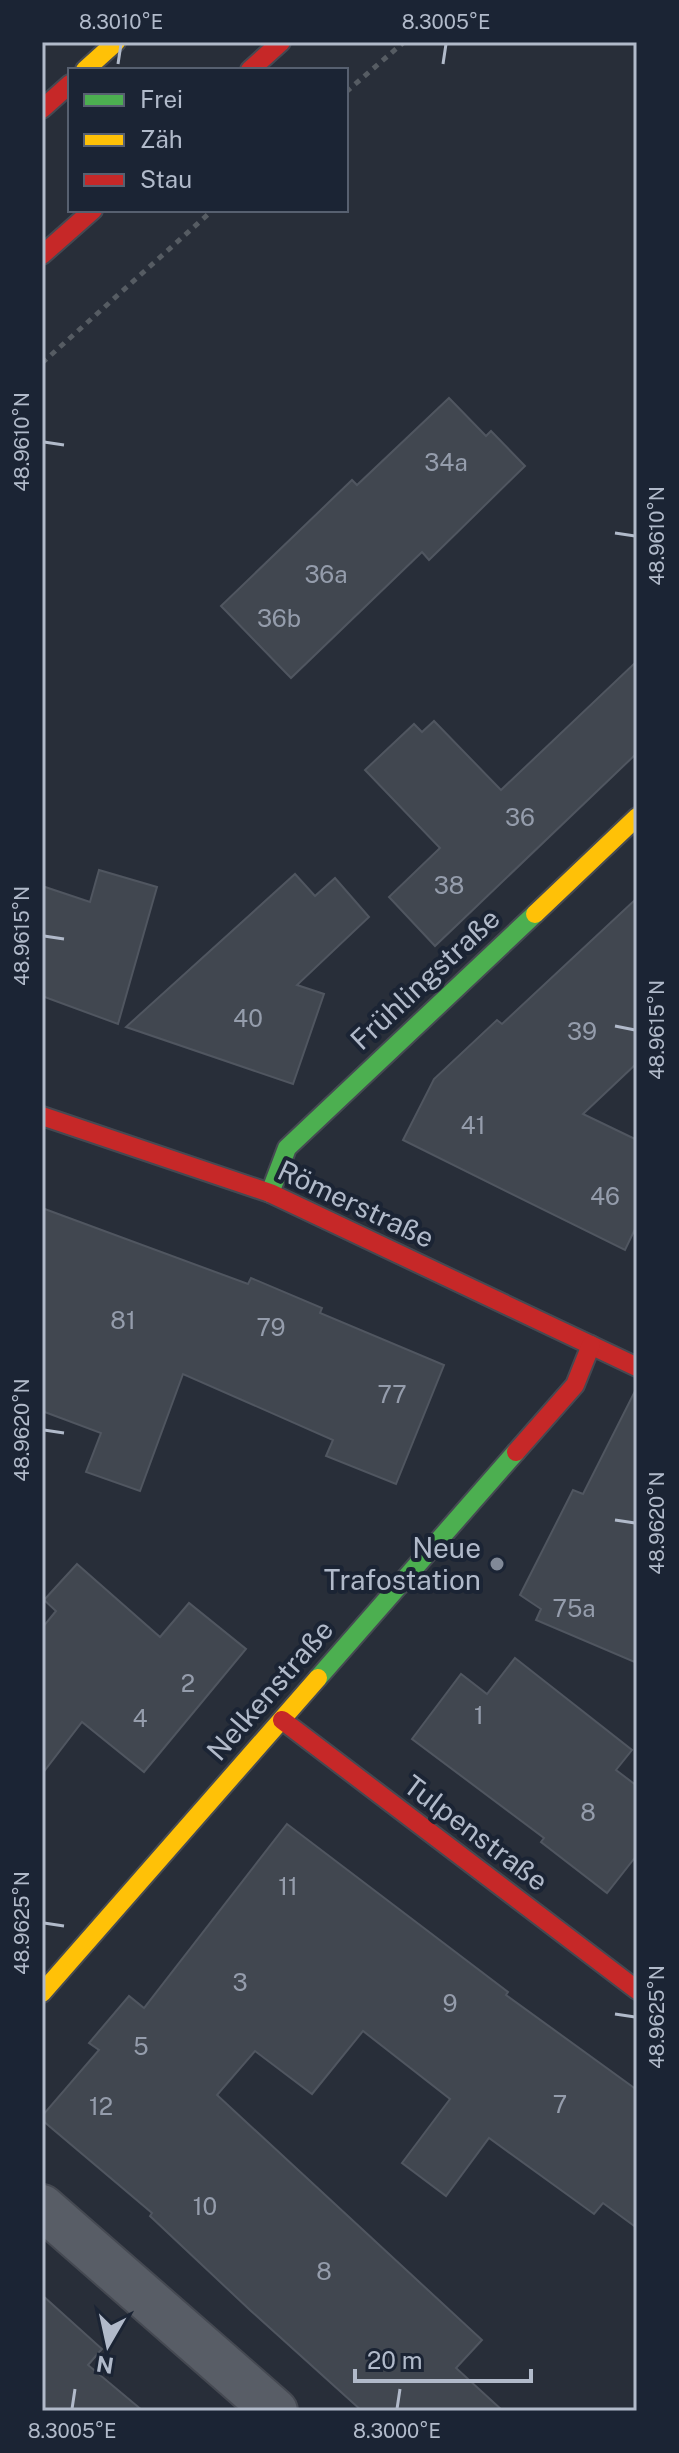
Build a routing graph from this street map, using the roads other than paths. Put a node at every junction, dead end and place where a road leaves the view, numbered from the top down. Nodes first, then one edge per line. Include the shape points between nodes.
1 (116, 42) edge
2 (281, 42) edge
3 (87, 68) edge
4 (252, 68) edge
5 (68, 86) edge
6 (42, 109) edge
7 (91, 212) edge
8 (42, 255) edge
9 (637, 817) edge
10 (42, 1116) edge
11 (270, 1193) junction
12 (591, 1345) junction
13 (637, 1367) edge
14 (282, 1720) junction
15 (637, 1990) edge
16 (42, 1993) edge
17 (42, 2207) edge
18 (275, 2411) edge

1 - 3 street
2 - 4 street
5 - 6 street
7 - 8 street
9 - 11 street, Frühlingstraße via 287,1148
10 - 11 street, Römerstraße
11 - 12 street, Römerstraße
12 - 13 street, Römerstraße
12 - 14 street, Nelkenstraße via 575,1385
14 - 15 street, Tulpenstraße
14 - 16 street, Nelkenstraße
17 - 18 street

